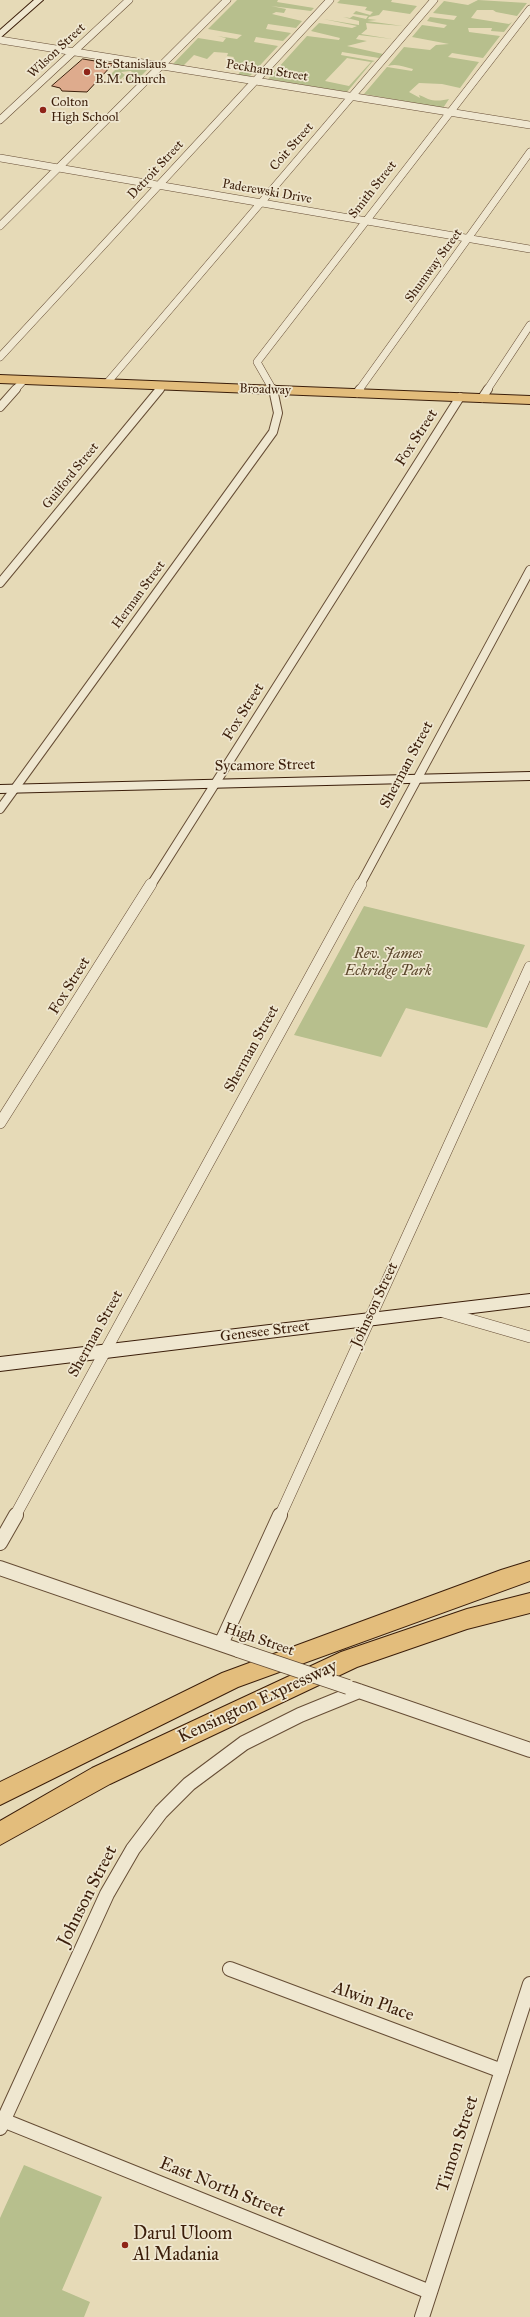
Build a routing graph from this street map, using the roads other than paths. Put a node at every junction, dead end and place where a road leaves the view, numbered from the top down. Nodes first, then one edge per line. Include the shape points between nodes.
1 (39, 0) edge
2 (130, 0) edge
3 (227, 0) edge
4 (330, 0) edge
5 (434, 0) edge
6 (530, 9) edge
7 (0, 35) edge
8 (0, 40) edge
9 (74, 52) junction
10 (160, 66) junction
11 (255, 81) junction
12 (352, 97) junction
13 (450, 112) junction
14 (0, 120) edge
15 (530, 125) edge
16 (530, 152) edge
17 (0, 158) edge
18 (58, 168) junction
19 (159, 185) junction
20 (259, 203) junction
21 (364, 221) junction
22 (0, 226) edge
23 (468, 239) junction
24 (530, 249) edge
25 (530, 325) edge
26 (0, 357) edge
27 (0, 379) edge
28 (24, 380) junction
29 (107, 384) junction
30 (162, 386) junction
31 (274, 390) junction
32 (357, 393) junction
33 (460, 397) junction
34 (482, 398) junction
35 (530, 400) edge
36 (0, 407) edge
37 (530, 570) edge
38 (0, 583) edge
39 (530, 776) edge
40 (419, 779) junction
41 (215, 784) junction
42 (0, 789) edge
43 (14, 789) junction
44 (0, 809) edge
45 (530, 967) edge
46 (0, 1123) edge
47 (530, 1300) edge
48 (440, 1311) junction
49 (369, 1320) junction
50 (530, 1336) edge
51 (105, 1352) junction
52 (0, 1364) edge
53 (0, 1543) edge
54 (0, 1568) edge
55 (530, 1571) edge
56 (530, 1603) edge
57 (221, 1644) junction
58 (354, 1689) junction
59 (530, 1750) edge
60 (0, 1794) edge
61 (0, 1834) edge
62 (230, 1969) dead end
63 (530, 1984) edge
64 (502, 2071) junction
65 (1, 2122) edge
66 (430, 2292) junction
67 (422, 2317) edge

1 - 7 street
2 - 9 street, Wilson Street
3 - 10 street
4 - 11 street, Detroit Street
5 - 12 street, Coit Street
6 - 13 street, Smith Street
8 - 9 street, Peckham Street
9 - 10 street, Peckham Street
9 - 14 street, Wilson Street
10 - 11 street, Peckham Street
10 - 18 street
11 - 12 street, Peckham Street
11 - 19 street, Detroit Street
12 - 13 street, Peckham Street
12 - 20 street, Coit Street
13 - 15 street, Peckham Street
13 - 21 street, Smith Street
16 - 23 street, Shumway Street
17 - 18 street, Paderewski Drive
18 - 19 street, Paderewski Drive
18 - 22 street
19 - 20 street, Paderewski Drive
19 - 26 street, Detroit Street
20 - 21 street, Paderewski Drive
20 - 29 street, Coit Street
21 - 23 street, Paderewski Drive
21 - 31 street, Smith Street via 257,362 270,379
23 - 24 street, Paderewski Drive
23 - 32 street, Shumway Street
25 - 34 street
27 - 28 main road, Broadway
28 - 29 main road, Broadway
28 - 36 street
29 - 30 main road, Broadway
30 - 31 main road, Broadway
30 - 38 street, Guilford Street
31 - 32 main road, Broadway
31 - 43 street, Herman Street via 277,417 273,432
32 - 33 main road, Broadway
33 - 34 main road, Broadway
33 - 41 street, Fox Street
34 - 35 main road, Broadway
37 - 40 street, Sherman Street
39 - 40 street, Sycamore Street
40 - 41 street, Sycamore Street
40 - 51 street, Sherman Street
41 - 43 street, Sycamore Street
41 - 46 street, Fox Street
42 - 43 street, Sycamore Street
43 - 44 street, Herman Street
45 - 49 street, Johnson Street
47 - 48 street, Genesee Street
48 - 49 street, Genesee Street
48 - 50 street
49 - 51 street, Genesee Street
49 - 57 street, Johnson Street
51 - 52 street, Genesee Street
51 - 53 street, Sherman Street
54 - 57 street, High Street
55 - 60 highway, Kensington Expressway via 230,1680
56 - 61 highway, Kensington Expressway via 467,1619 349,1659 101,1776
57 - 58 street, High Street, bridge
58 - 59 street, High Street
58 - 65 street, Johnson Street via 244,1743 189,1784 162,1812 133,1849 107,1894
62 - 64 street, Alwin Place
63 - 64 street, Timon Street
64 - 66 street, Timon Street
65 - 66 street, East North Street
66 - 67 street, Timon Street

